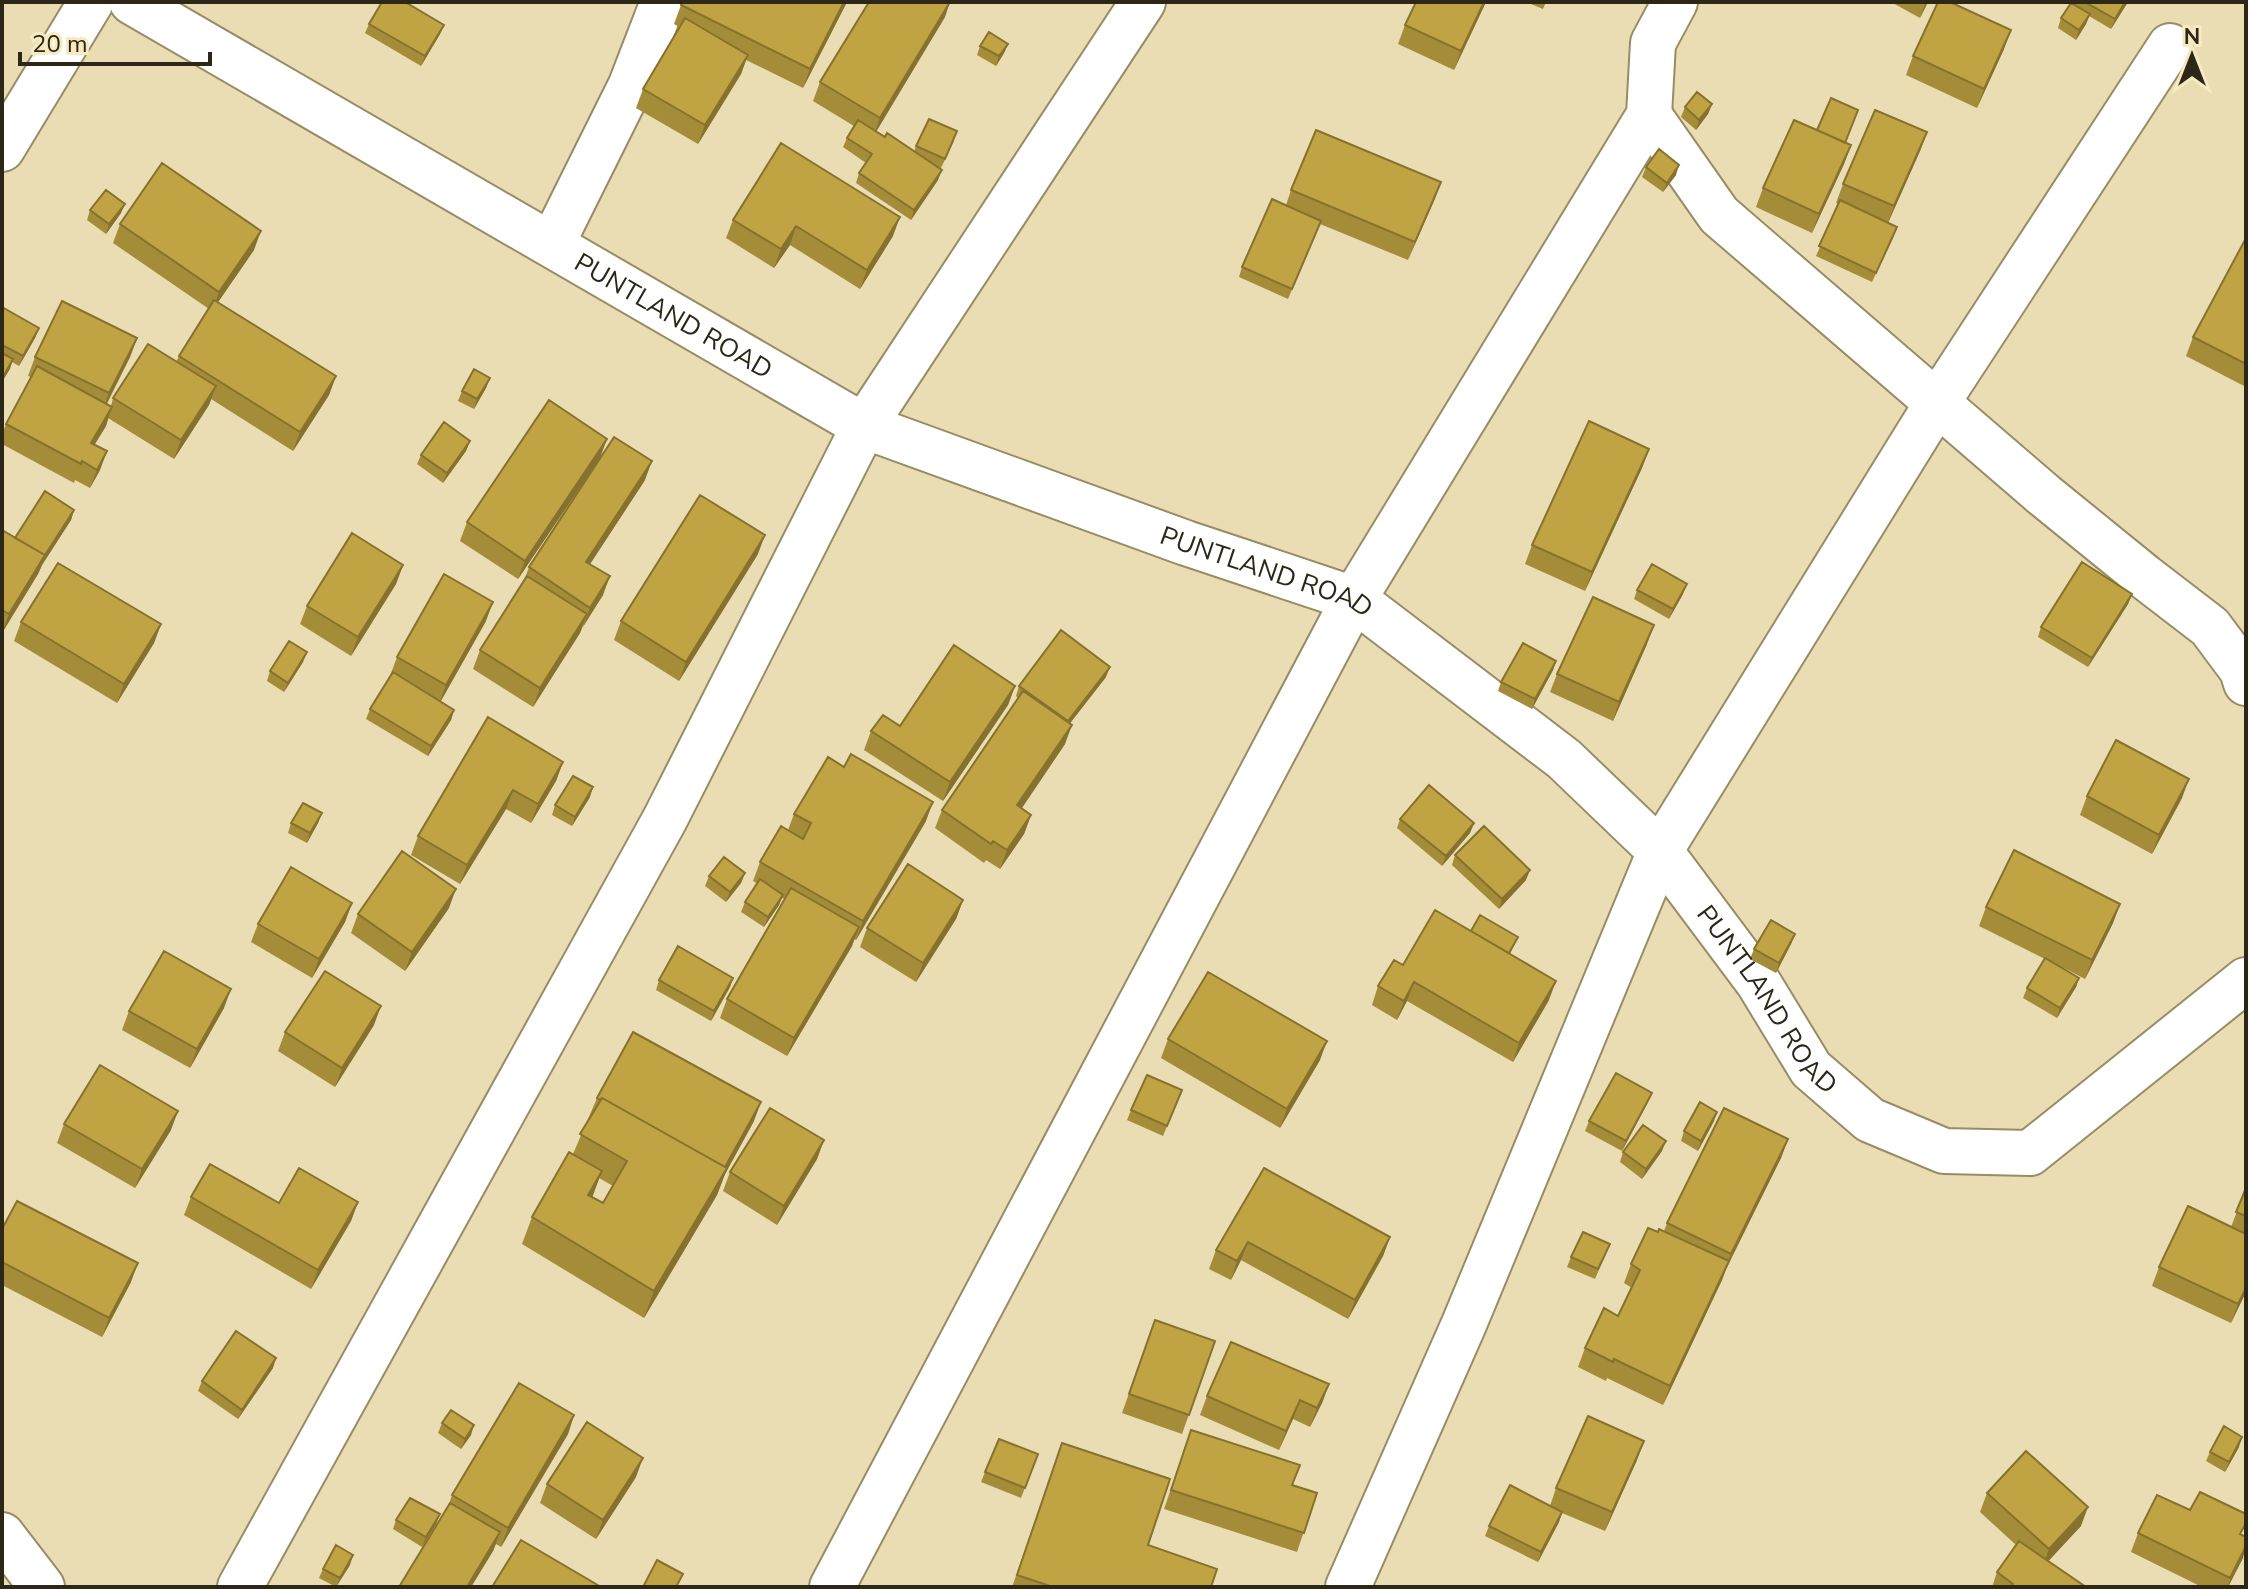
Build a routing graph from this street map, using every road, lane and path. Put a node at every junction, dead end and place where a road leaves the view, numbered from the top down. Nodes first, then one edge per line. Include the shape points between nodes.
1 (91, 2) edge
2 (132, 2) edge
3 (663, 2) edge
4 (1143, 2) edge
5 (1675, 2) edge
6 (2170, 46) dead end
7 (1649, 115) junction
8 (2, 149) edge
9 (552, 244) junction
10 (1937, 403) junction
11 (864, 426) junction
12 (1354, 599) junction
13 (2246, 683) edge
14 (1660, 851) junction
15 (2246, 980) edge
16 (2, 1535) edge
17 (42, 1587) edge
18 (240, 1587) edge
19 (832, 1587) edge
20 (1348, 1587) edge

1 - 8 street
2 - 9 street, PUNTLAND ROAD
3 - 9 street via 631,85
4 - 11 street
5 - 7 street via 1653,43
6 - 10 street
7 - 10 street via 1719,215
7 - 12 street
9 - 11 street, PUNTLAND ROAD
10 - 13 street via 2210,627
10 - 14 street
11 - 12 street, PUNTLAND ROAD
11 - 18 street via 665,819
12 - 14 street, PUNTLAND ROAD via 1564,759
12 - 19 street
14 - 15 street, PUNTLAND ROAD via 1758,982 1811,1069 1870,1120 1944,1151 2030,1153
14 - 20 street via 1464,1324
16 - 17 street

